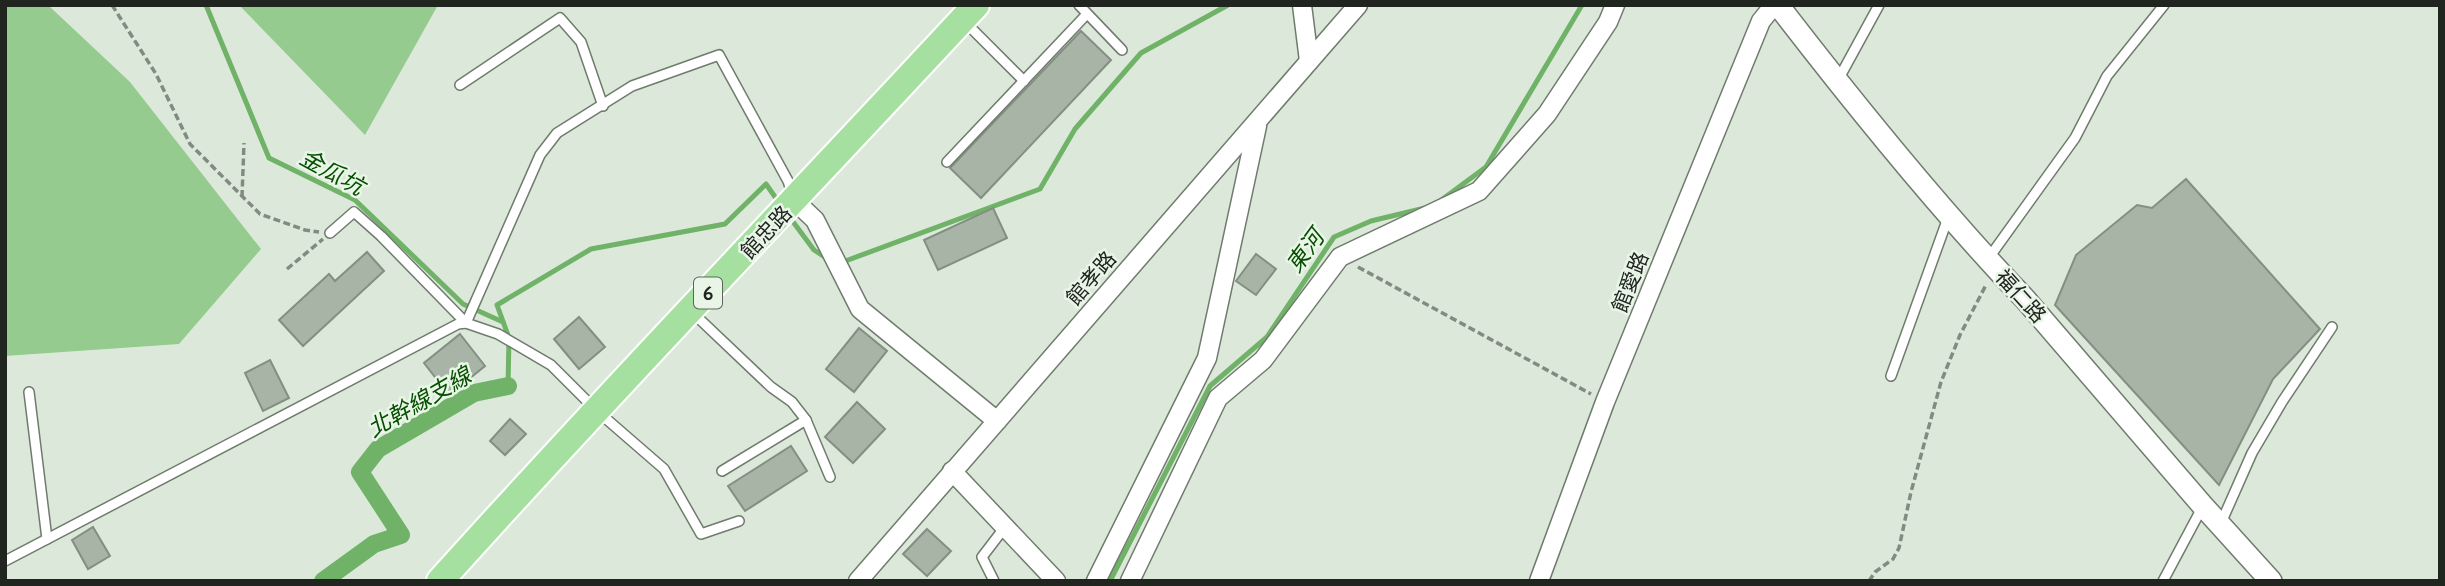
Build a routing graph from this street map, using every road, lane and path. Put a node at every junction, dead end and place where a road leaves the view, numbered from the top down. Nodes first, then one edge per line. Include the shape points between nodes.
1 (112, 5) edge
2 (1079, 5) edge
3 (1302, 5) edge
4 (1358, 5) edge
5 (1615, 5) edge
6 (1776, 5) edge
7 (1879, 5) edge
8 (2164, 5) edge
9 (969, 13) edge
10 (1087, 14) junction
11 (1122, 50) dead end
12 (1309, 61) junction
13 (1024, 81) junction
14 (1838, 82) junction
15 (460, 85) dead end
16 (603, 106) junction
17 (1257, 123) junction
18 (244, 143) dead end
19 (947, 162) dead end
20 (242, 197) junction
21 (795, 201) junction
22 (1949, 213) junction
23 (330, 233) junction
24 (1340, 257) junction
25 (1991, 263) junction
26 (287, 269) dead end
27 (691, 311) junction
28 (466, 323) junction
29 (2332, 327) dead end
30 (1891, 376) dead end
31 (29, 392) dead end
32 (1605, 402) junction
33 (596, 410) junction
34 (806, 420) junction
35 (997, 421) junction
36 (722, 471) dead end
37 (952, 471) junction
38 (830, 477) dead end
39 (2203, 506) junction
40 (739, 521) dead end
41 (2220, 525) junction
42 (1005, 527) junction
43 (47, 540) junction
44 (5, 561) edge
45 (440, 581) edge
46 (858, 581) edge
47 (994, 581) edge
48 (1056, 581) edge
49 (1096, 581) edge
50 (1130, 581) edge
51 (1539, 581) edge
52 (1869, 581) edge
53 (2163, 581) edge
54 (2271, 581) edge

1 - 20 path via 156,74 190,144
2 - 10 lane
3 - 12 street
4 - 12 street, 館孝路
5 - 24 street via 1547,114 1479,191
6 - 14 street, 福仁路
6 - 32 street, 館愛路 via 1761,21
7 - 14 lane
8 - 25 lane via 2107,76 2075,138
9 - 13 lane
9 - 21 main road, 館忠路 / 6
10 - 11 lane
10 - 13 lane
12 - 17 street, 館孝路
13 - 19 lane
14 - 22 street, 福仁路
15 - 16 lane via 560,18 581,42
16 - 21 lane via 632,86 719,55
16 - 28 lane via 556,133 540,155
17 - 35 street, 館孝路
17 - 49 street via 1207,358
18 - 20 path
20 - 23 path via 260,214 305,230
21 - 27 main road, 館忠路 / 6
21 - 35 street via 815,220 860,309
22 - 25 street, 福仁路
22 - 30 lane
23 - 26 path
23 - 28 lane via 354,212
24 - 32 path
24 - 50 street via 1263,360 1218,398
25 - 39 street, 福仁路
25 - 52 path via 1941,382 1899,548
27 - 33 main road, 館忠路 / 6
27 - 34 lane via 771,387 792,401
28 - 33 lane via 498,334 551,365
28 - 43 lane
29 - 41 lane via 2252,453
31 - 43 lane
32 - 51 street, 館愛路
33 - 40 lane via 664,469 701,534
33 - 45 main road, 館忠路 / 6
34 - 36 lane
34 - 38 lane
35 - 37 street, 館孝路
37 - 42 street
37 - 46 street, 館孝路
39 - 41 street, 福仁路
39 - 53 lane
41 - 54 street, 福仁路
42 - 47 lane via 982,557
42 - 48 street
43 - 44 lane

